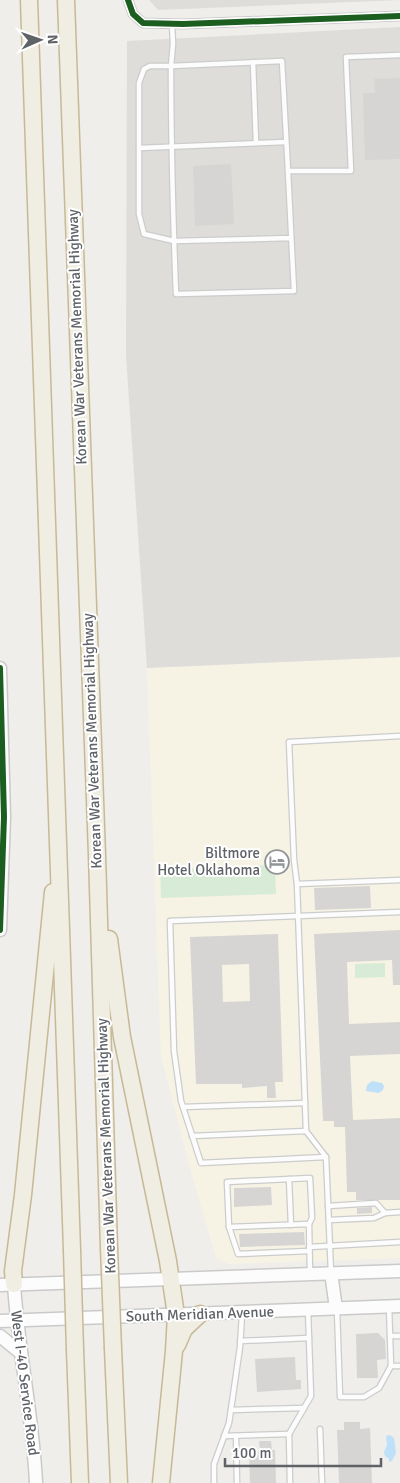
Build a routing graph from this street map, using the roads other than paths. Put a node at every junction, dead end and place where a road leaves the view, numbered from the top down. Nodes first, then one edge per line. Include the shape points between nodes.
1 (29, 0) edge
2 (66, 0) edge
3 (128, 0) edge
4 (400, 16) edge
5 (172, 24) junction
6 (400, 55) edge
7 (252, 62) junction
8 (170, 66) junction
9 (286, 142) junction
10 (256, 143) junction
11 (171, 146) junction
12 (139, 148) junction
13 (288, 171) junction
14 (291, 238) junction
15 (174, 241) junction
16 (0, 668) edge
17 (400, 736) edge
18 (2, 767) edge
19 (2, 802) edge
20 (59, 838) junction
21 (97, 856) junction
22 (400, 880) edge
23 (297, 884) junction
24 (400, 912) edge
25 (298, 916) junction
26 (0, 922) edge
27 (305, 1103) junction
28 (183, 1108) junction
29 (306, 1131) junction
30 (192, 1136) junction
31 (326, 1157) junction
32 (289, 1179) junction
33 (328, 1206) junction
34 (400, 1212) edge
35 (385, 1213) junction
36 (329, 1220) junction
37 (309, 1224) junction
38 (291, 1225) junction
39 (228, 1227) junction
40 (400, 1242) edge
41 (330, 1246) junction
42 (309, 1249) junction
43 (400, 1270) edge
44 (331, 1273) junction
45 (310, 1274) junction
46 (171, 1278) junction
47 (5, 1285) edge
48 (395, 1306) edge
49 (336, 1308) junction
50 (308, 1309) junction
51 (242, 1312) junction
52 (200, 1314) junction
53 (176, 1315) junction
54 (16, 1321) junction
55 (0, 1322) edge
56 (0, 1336) edge
57 (390, 1336) junction
58 (400, 1336) edge
59 (309, 1338) junction
60 (240, 1341) junction
61 (174, 1351) junction
62 (21, 1353) junction
63 (391, 1366) junction
64 (400, 1366) edge
65 (304, 1408) junction
66 (230, 1410) junction
67 (320, 1429) dead end
68 (289, 1434) junction
69 (224, 1436) junction
70 (236, 1436) junction
71 (36, 1483) edge
72 (80, 1483) edge
73 (119, 1483) edge
74 (161, 1483) edge
75 (214, 1483) edge
76 (237, 1483) edge
77 (290, 1483) edge
78 (322, 1483) edge

1 - 20 highway
2 - 21 highway, Korean War Veterans Memorial Highway
3 - 5 street via 133,14 143,23
4 - 5 street
5 - 8 lane
6 - 13 lane via 346,56 351,170
7 - 8 lane
7 - 9 lane via 282,61
7 - 10 lane
8 - 11 lane
8 - 12 lane via 144,69 139,83
9 - 10 lane
9 - 13 lane
10 - 11 lane
11 - 12 lane
11 - 15 lane
12 - 15 lane via 139,214 144,234
13 - 14 lane
14 - 15 lane
14 - 15 lane via 294,291 176,294
16 - 18 main road
17 - 23 lane via 289,742
18 - 19 main road
19 - 26 main road
20 - 47 highway via 23,1195 13,1271
20 - 72 highway, bridge
21 - 46 highway via 122,1037
21 - 73 highway, Korean War Veterans Memorial Highway, bridge
22 - 23 lane
23 - 25 lane
24 - 25 lane
25 - 27 lane
25 - 28 lane via 170,921 174,1051
27 - 28 lane
27 - 29 lane
28 - 30 lane
29 - 30 lane
29 - 31 lane
30 - 31 lane via 201,1163
31 - 33 lane
32 - 37 lane via 310,1178 312,1218
32 - 38 lane
32 - 39 lane via 227,1182
33 - 35 lane via 376,1203
33 - 36 lane
34 - 35 lane
35 - 36 lane via 374,1218
36 - 41 lane
37 - 38 lane
37 - 42 lane
38 - 39 lane
39 - 42 lane via 238,1254
40 - 41 lane
41 - 42 lane
41 - 44 lane
42 - 45 lane
43 - 44 main road
44 - 45 main road
44 - 49 main road
45 - 46 main road
46 - 47 main road
46 - 53 highway
47 - 54 main road, West I-40 Service Road
48 - 49 main road, South Meridian Avenue
48 - 57 lane
49 - 50 main road, South Meridian Avenue
49 - 63 lane via 340,1398 364,1397 378,1388
50 - 51 main road, South Meridian Avenue
50 - 59 lane
51 - 52 main road, South Meridian Avenue
51 - 60 lane
52 - 53 main road, South Meridian Avenue
52 - 61 highway via 184,1329
53 - 54 main road, South Meridian Avenue
53 - 61 highway
54 - 55 main road, South Meridian Avenue
54 - 62 main road, West I-40 Service Road
56 - 62 main road
57 - 58 lane
57 - 63 lane
59 - 60 lane
59 - 65 lane via 311,1396
60 - 66 lane
61 - 74 highway
62 - 71 main road, West I-40 Service Road via 31,1416
63 - 64 lane
65 - 66 lane
65 - 68 lane
66 - 69 lane
67 - 78 lane
68 - 70 lane
68 - 77 lane
69 - 70 lane
69 - 75 lane via 214,1464
70 - 76 lane

